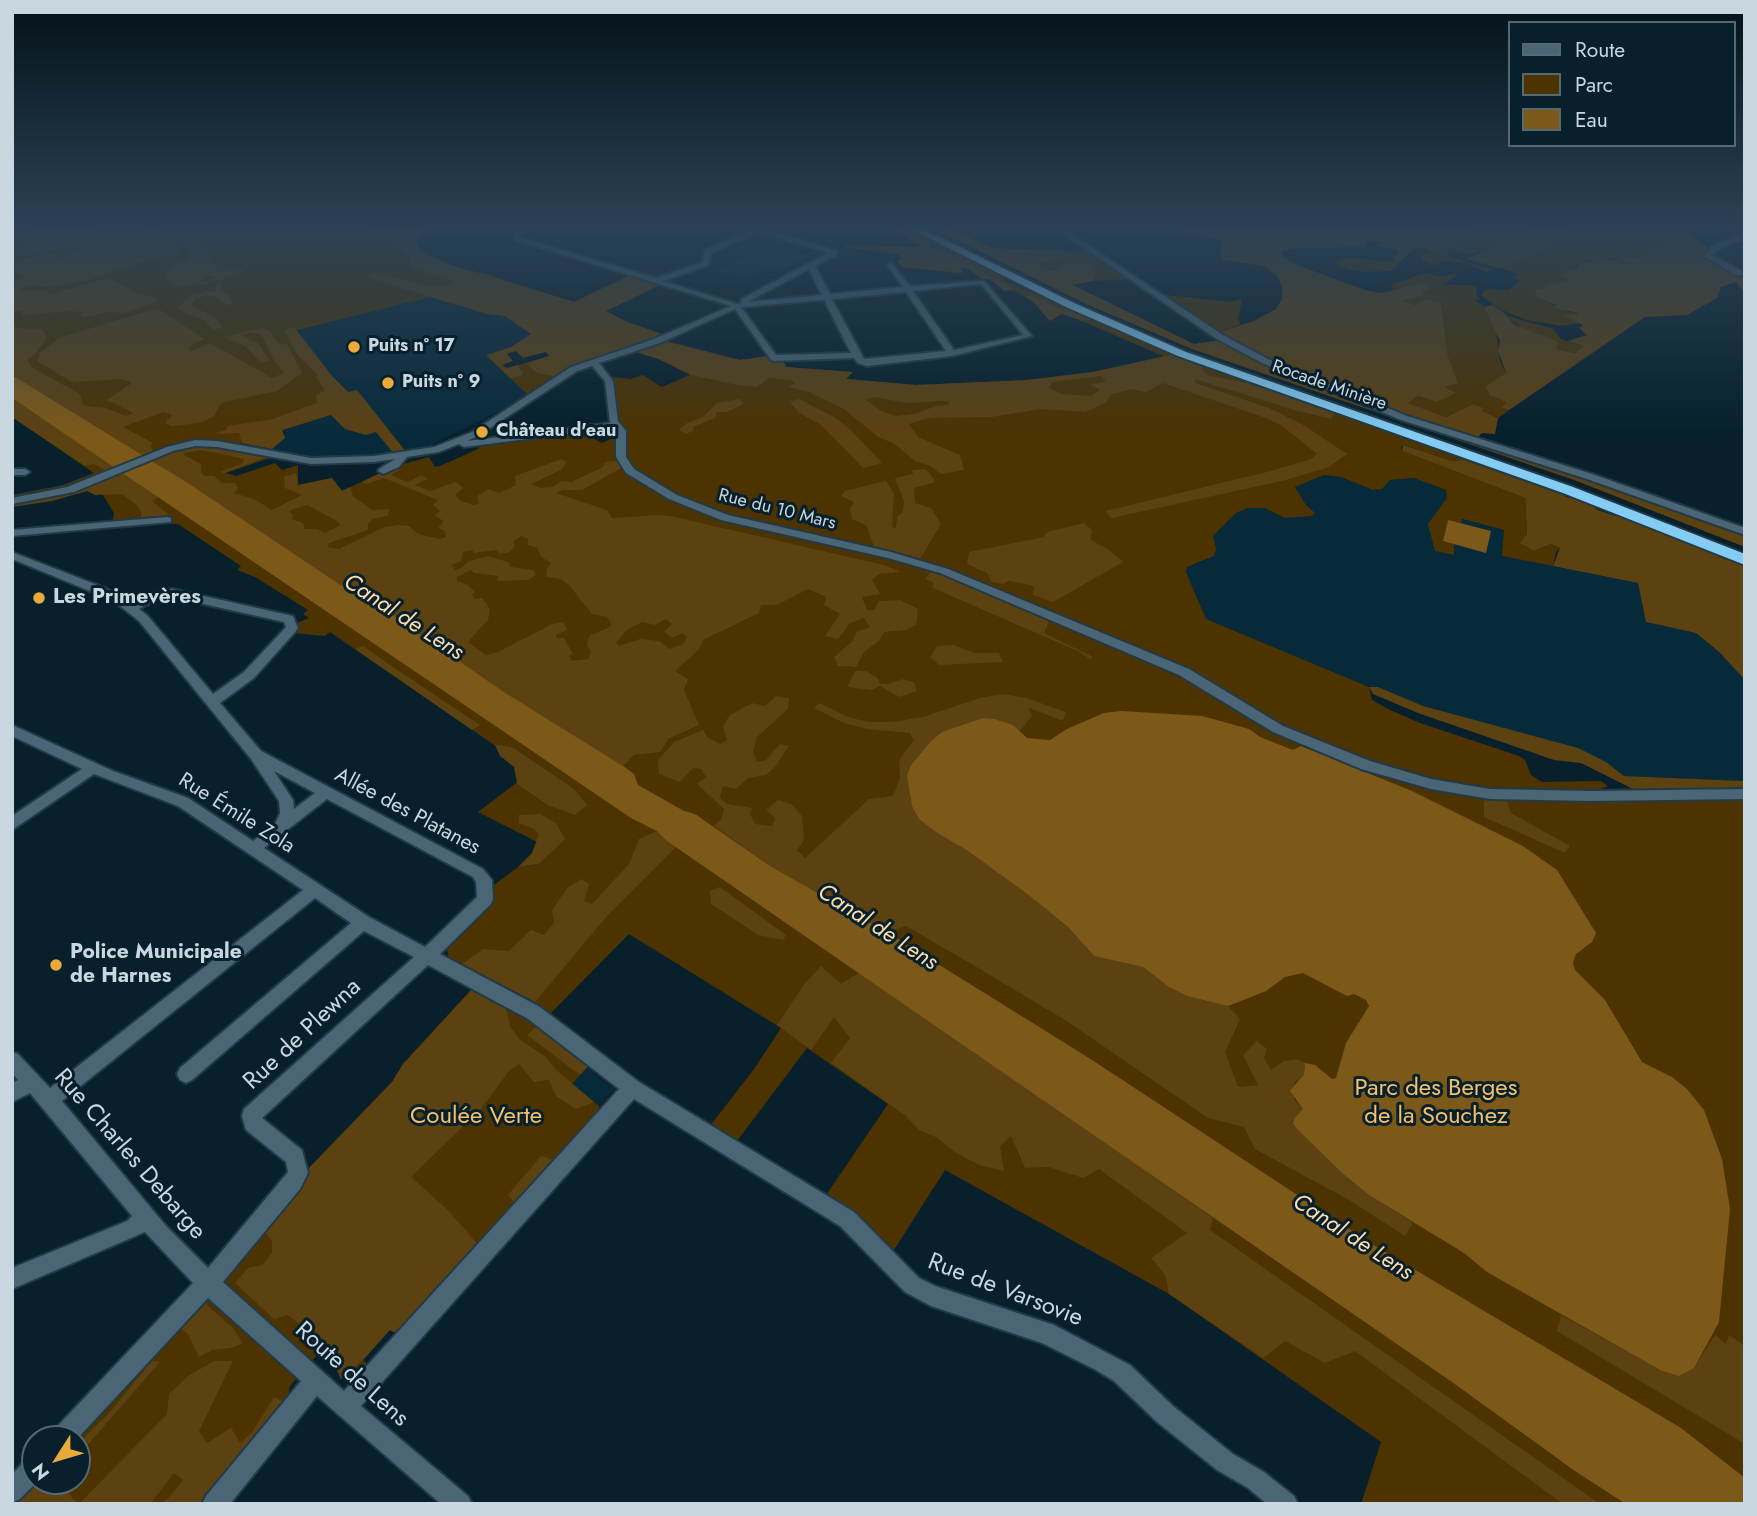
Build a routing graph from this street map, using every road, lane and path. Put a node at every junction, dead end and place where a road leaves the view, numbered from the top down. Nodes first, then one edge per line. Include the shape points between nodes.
1 (709, 297) edge
2 (753, 297) edge
3 (827, 297) joint
4 (913, 297) edge
5 (995, 297) edge
6 (1052, 297) edge
7 (1064, 297) edge
8 (1160, 297) edge
9 (738, 305) junction
10 (952, 353) junction
11 (856, 355) junction
12 (594, 363) junction
13 (616, 425) junction
14 (459, 443) junction
15 (403, 456) junction
16 (383, 471) dead end
17 (12, 472) edge
18 (25, 472) dead end
19 (12, 501) edge
20 (167, 520) dead end
21 (1745, 532) edge
22 (12, 533) edge
23 (1745, 552) edge
24 (12, 555) edge
25 (1745, 559) edge
26 (131, 608) junction
27 (212, 702) junction
28 (12, 730) edge
29 (256, 755) junction
30 (93, 768) junction
31 (325, 793) junction
32 (1745, 793) edge
33 (12, 824) edge
34 (282, 824) junction
35 (254, 848) junction
36 (314, 890) junction
37 (363, 922) junction
38 (426, 955) junction
39 (12, 1060) edge
40 (186, 1074) dead end
41 (31, 1083) junction
42 (632, 1088) junction
43 (12, 1093) edge
44 (49, 1100) junction
45 (146, 1218) junction
46 (12, 1279) edge
47 (208, 1283) junction
48 (317, 1379) junction
49 (346, 1406) junction
50 (74, 1425) edge
51 (214, 1504) edge
52 (460, 1504) edge
53 (1286, 1504) edge

1 - 9 street
2 - 9 street
3 - 9 street
3 - 11 street
4 - 10 street
5 - 10 street via 1028,336
6 - 25 highway, Rocade Minière via 1182,354 1568,490
7 - 23 highway, Rocade Minière via 1187,351 1572,484
8 - 21 street via 1265,360 1391,414
9 - 11 street via 774,358
9 - 12 street
10 - 11 street via 867,363
12 - 13 street, Rue du 10 Mars via 610,382
12 - 14 street via 571,371
13 - 14 street
13 - 32 street, Rue du 10 Mars via 621,431 621,457 630,471 673,497 725,518 944,571 1185,672 1278,729 1392,773 1490,794
14 - 15 street
15 - 16 street
15 - 19 street via 311,461 205,443 182,446 62,492
17 - 18 street
20 - 22 street
24 - 26 street, Allée des Platanes
26 - 27 street, Allée des Platanes
26 - 27 street via 172,593 289,619 292,628 249,675
27 - 29 street, Allée des Platanes
28 - 30 street, Rue Émile Zola
29 - 31 street, Allée des Platanes
29 - 34 street, Allée des Platanes via 286,800
30 - 33 street
30 - 35 street, Rue Émile Zola via 183,802
31 - 34 street
31 - 38 street, Allée des Platanes via 484,880 485,899 480,908
34 - 35 street
35 - 36 street, Rue Émile Zola
36 - 37 street, Rue Émile Zola
36 - 44 street
37 - 38 street, Rue Émile Zola
37 - 40 street, Rue de Plewna
38 - 42 street, Rue de Varsovie via 534,1013
38 - 47 street, Rue de Plewna via 251,1116 253,1123 295,1157 298,1172
39 - 41 street, Rue Charles Debarge
41 - 43 street
41 - 44 street, Rue Charles Debarge
42 - 49 street
42 - 53 street, Rue de Varsovie via 847,1219 912,1285 1046,1333 1113,1367 1195,1438
44 - 45 street, Rue Charles Debarge
45 - 46 street via 134,1228
45 - 47 street, Rue Charles Debarge
47 - 48 street, Route de Lens
47 - 50 street
48 - 49 street, Route de Lens
48 - 51 street
49 - 52 street, Route de Lens

